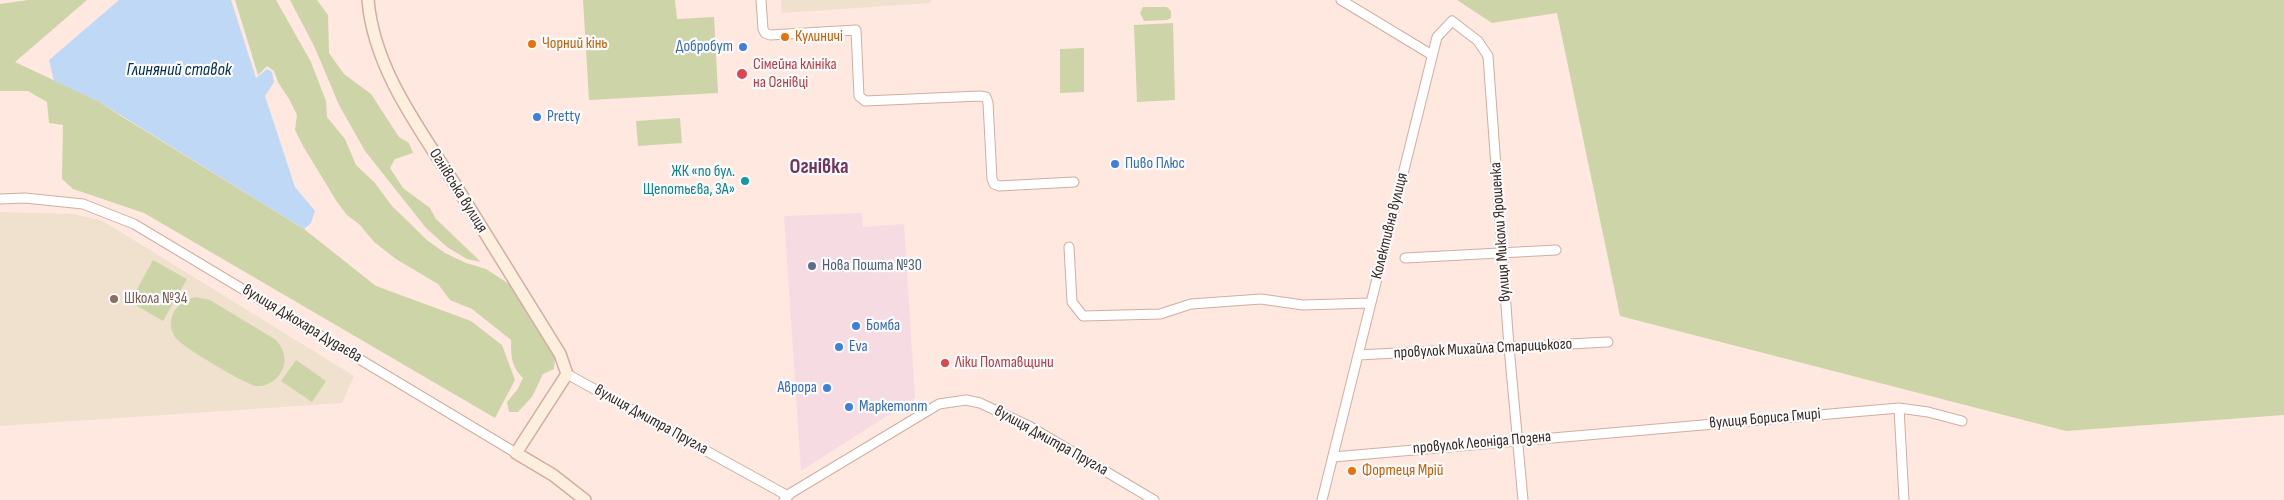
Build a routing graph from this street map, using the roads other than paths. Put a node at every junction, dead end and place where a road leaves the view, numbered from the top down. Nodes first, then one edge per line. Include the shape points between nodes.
1 (368, 0) edge
2 (761, 0) edge
3 (1341, 0) edge
4 (1432, 55) junction
5 (1074, 182) dead end
6 (0, 198) edge
7 (1069, 247) dead end
8 (1556, 250) dead end
9 (1502, 253) junction
10 (1405, 258) dead end
11 (1370, 303) junction
12 (1608, 342) dead end
13 (1509, 347) junction
14 (1358, 355) junction
15 (567, 374) junction
16 (1899, 408) junction
17 (1962, 421) dead end
18 (1631, 430) joint
19 (1518, 440) junction
20 (516, 452) junction
21 (1333, 457) junction
22 (786, 498) edge
23 (585, 500) edge
24 (1154, 500) edge
25 (1322, 500) edge
26 (1523, 500) edge
27 (1904, 500) edge

1 - 15 street, Огнівська вулиця via 377,47 401,98 560,354
2 - 5 street via 763,29 770,35 856,30 859,96 865,101 986,98 994,184
3 - 4 street
4 - 9 street, вулиця Миколи Ярошенка via 1437,37 1452,21 1478,41 1488,56
4 - 11 street, Колективна вулиця
6 - 20 street, вулиця Джохара Дудаєва via 83,204 134,224
7 - 11 street via 1072,302 1083,316 1160,314 1191,304 1261,299 1302,305
8 - 9 street
9 - 10 street
9 - 13 street, вулиця Миколи Ярошенка
11 - 14 street, Колективна вулиця
12 - 13 street, провулок Михайла Старицького
13 - 14 street, провулок Михайла Старицького
13 - 19 street, вулиця Миколи Ярошенка
14 - 21 street, Колективна вулиця
15 - 20 street
15 - 22 street, вулиця Дмитра Пругла
16 - 17 street, вулиця Бориса Гмирі
16 - 18 street, вулиця Бориса Гмирі
16 - 27 street
18 - 19 street, провулок Леоніда Позена
19 - 21 street, провулок Леоніда Позена
19 - 26 street, вулиця Миколи Ярошенка
20 - 23 street, вулиця Джохара Дудаєва
21 - 25 street, Колективна вулиця
22 - 24 street, вулиця Дмитра Пругла via 939,404 966,400 980,403 1029,426

